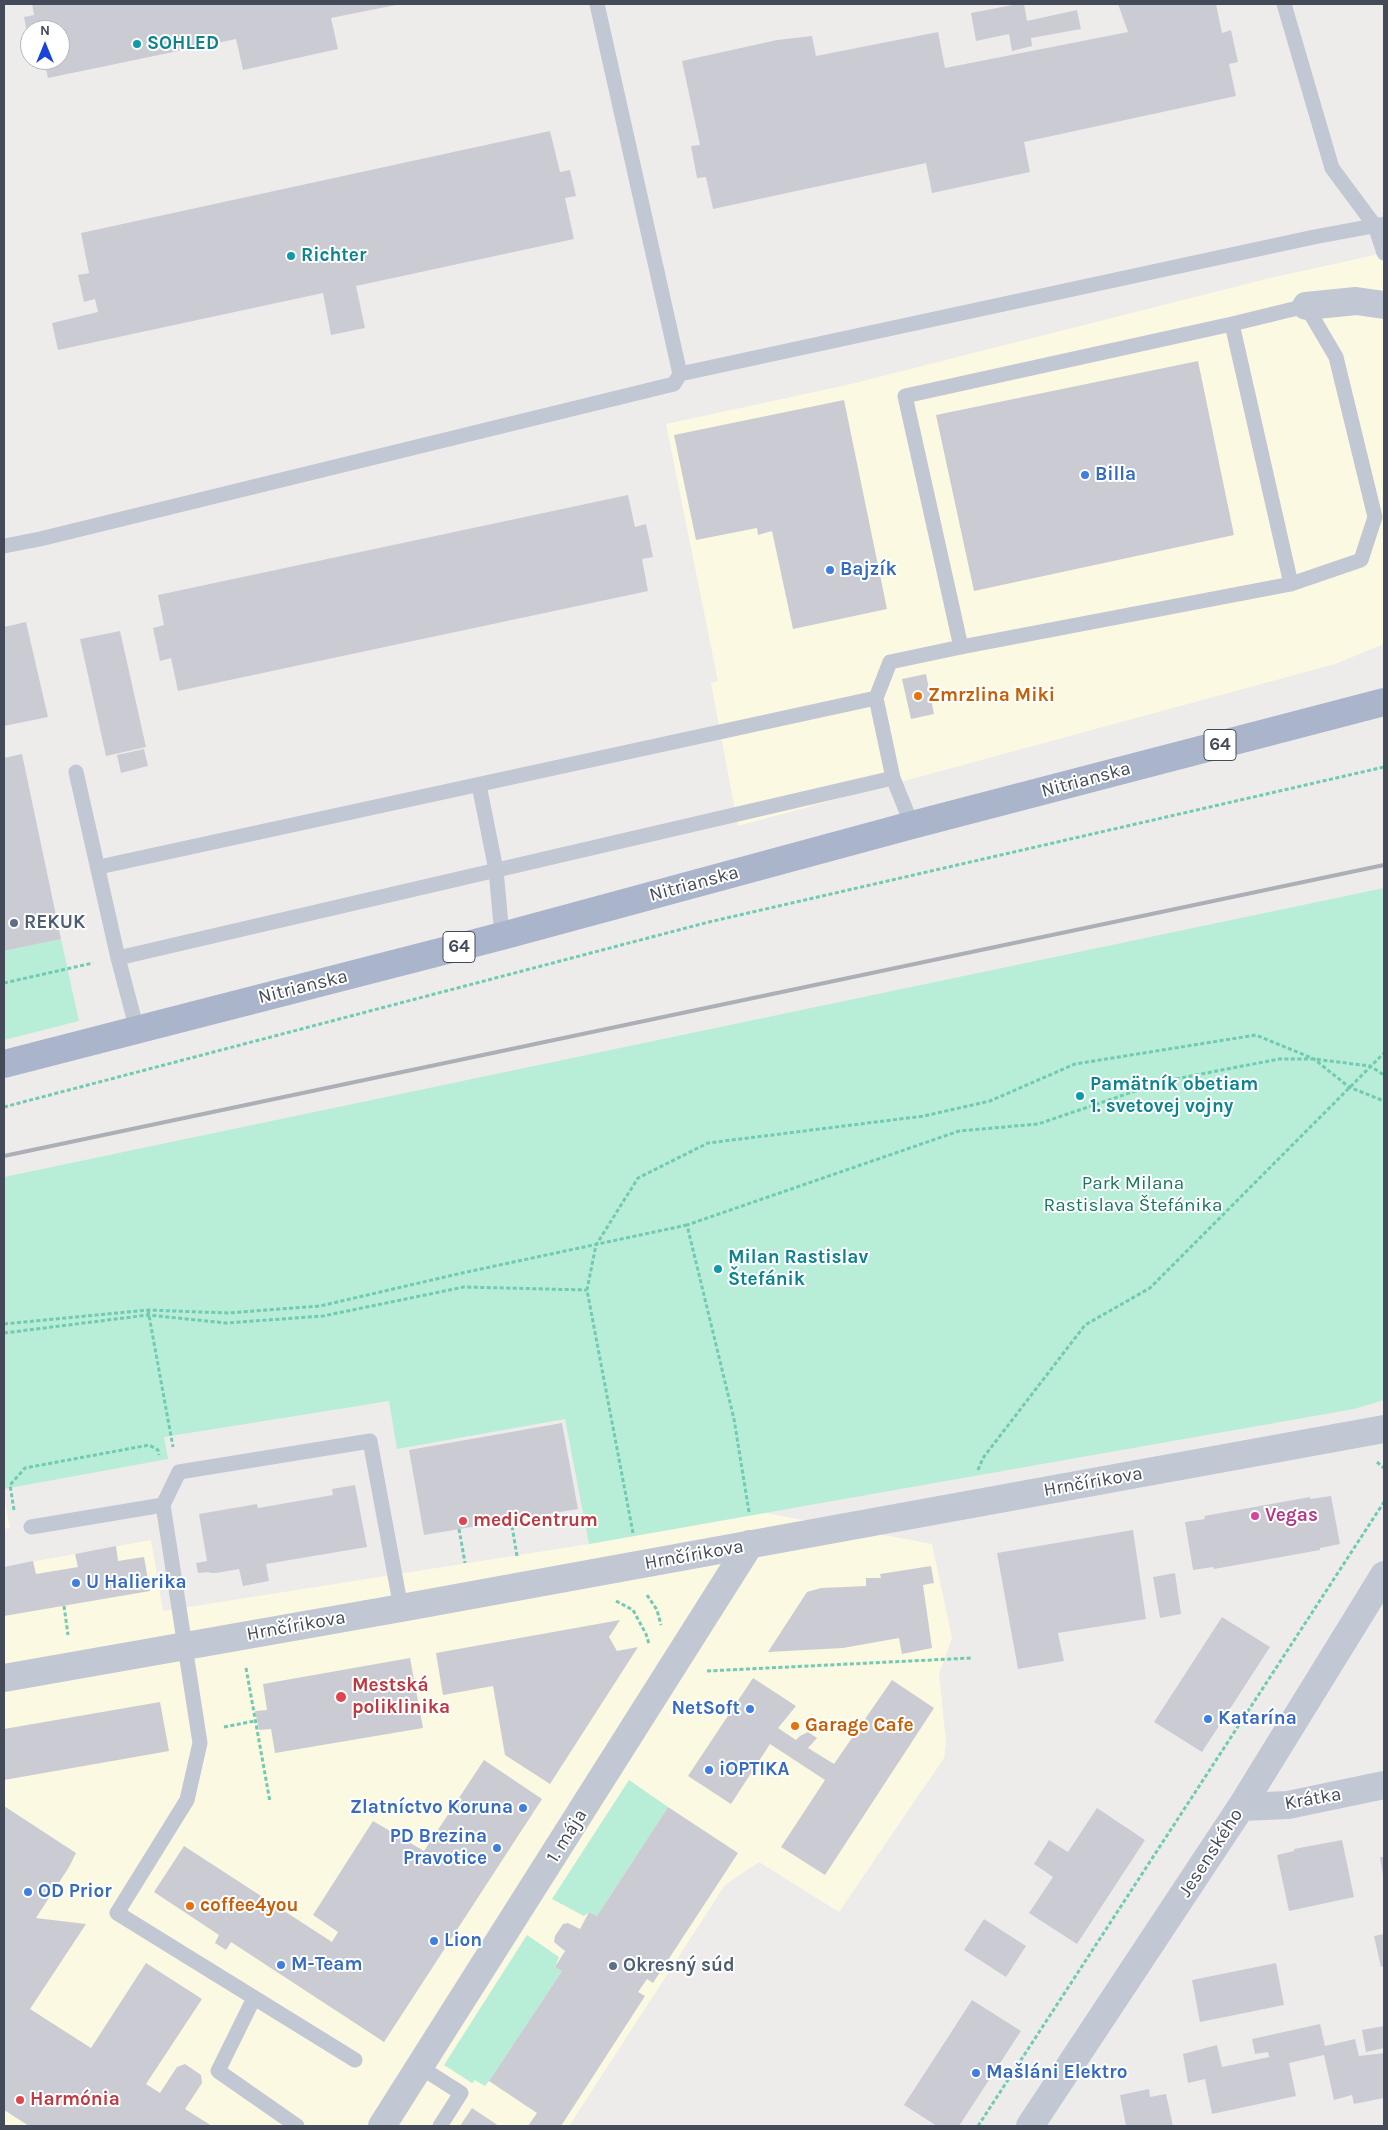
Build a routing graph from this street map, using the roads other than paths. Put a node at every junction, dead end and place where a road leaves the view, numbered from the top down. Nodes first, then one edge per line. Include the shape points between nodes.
1 (597, 4) edge
2 (1284, 4) edge
3 (1380, 225) edge
4 (1384, 253) edge
5 (1384, 305) edge
6 (1306, 306) junction
7 (1232, 324) junction
8 (680, 374) junction
9 (4, 546) edge
10 (1291, 584) junction
11 (961, 647) junction
12 (876, 698) junction
13 (1384, 702) edge
14 (76, 772) dead end
15 (893, 778) junction
16 (479, 785) junction
17 (912, 825) junction
18 (99, 867) junction
19 (496, 870) junction
20 (502, 936) junction
21 (118, 958) junction
22 (137, 1030) junction
23 (4, 1064) edge
24 (1384, 1429) edge
25 (163, 1505) junction
26 (31, 1527) dead end
27 (750, 1531) junction
28 (1384, 1575) edge
29 (401, 1608) junction
30 (184, 1645) junction
31 (4, 1678) edge
32 (1384, 1785) edge
33 (1241, 1807) junction
34 (254, 1998) junction
35 (355, 2060) dead end
36 (420, 2067) junction
37 (297, 2126) edge
38 (382, 2126) edge
39 (440, 2126) edge
40 (1030, 2126) edge

1 - 8 lane
2 - 3 lane via 1332,168
3 - 4 lane
3 - 8 lane
5 - 6 street via 1356,301
6 - 7 lane
6 - 10 lane via 1336,357 1375,517 1361,560
7 - 10 lane
7 - 11 lane via 905,396
8 - 9 lane via 674,384
10 - 11 lane
11 - 12 lane via 890,662
12 - 15 lane
12 - 16 lane
13 - 17 main road, Nitrianska / 64
14 - 18 lane
15 - 17 lane
15 - 19 lane
16 - 18 lane
16 - 19 lane
17 - 20 main road, Nitrianska / 64
18 - 21 lane
19 - 20 lane
19 - 21 lane
20 - 22 main road, Nitrianska / 64
21 - 22 lane
22 - 23 main road, Nitrianska / 64
24 - 27 street, Hrnčírikova
25 - 26 lane
25 - 29 lane via 179,1472 370,1441
25 - 30 lane
27 - 29 street, Hrnčírikova
27 - 36 street, 1. mája
28 - 33 street, Jesenského
29 - 30 street, Hrnčírikova
30 - 31 street, Hrnčírikova
30 - 34 lane via 200,1743 187,1800 117,1914
32 - 33 street, Krátka via 1288,1806
33 - 40 street, Jesenského
34 - 35 lane
34 - 37 lane via 218,2071
36 - 38 street, 1. mája
36 - 39 lane via 461,2093

